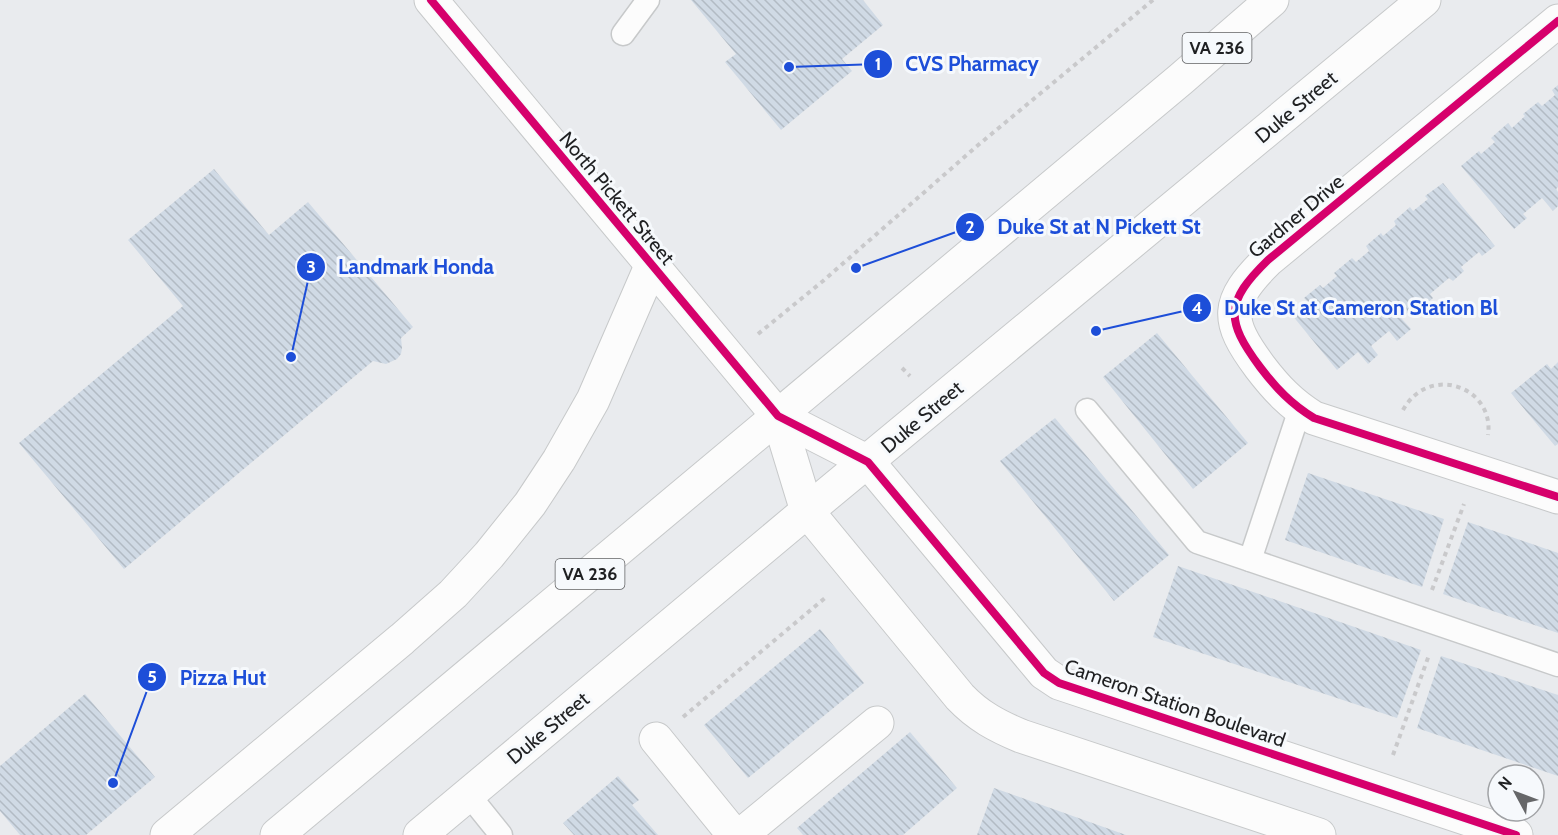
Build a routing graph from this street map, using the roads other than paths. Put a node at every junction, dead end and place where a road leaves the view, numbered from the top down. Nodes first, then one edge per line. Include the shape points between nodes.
1 (431, 0) edge
2 (648, 0) edge
3 (1272, 0) edge
4 (1424, 0) edge
5 (1558, 21) edge
6 (623, 34) dead end
7 (652, 264) junction
8 (1300, 409) junction
9 (1087, 410) dead end
10 (778, 416) junction
11 (868, 462) junction
12 (1558, 497) edge
13 (807, 512) junction
14 (1250, 560) junction
15 (1558, 665) edge
16 (877, 723) dead end
17 (656, 739) road end
18 (468, 795) junction
19 (167, 835) edge
20 (277, 835) edge
21 (420, 835) edge
22 (501, 835) edge
23 (734, 835) edge
24 (741, 835) edge
25 (1319, 835) edge
26 (1516, 835) edge

1 - 7 street, North Pickett Street
2 - 6 lane
3 - 10 street, VA 236
4 - 11 street, Duke Street
5 - 8 street, Gardner Drive via 1268,260 1245,284 1236,302 1234,319 1242,344 1276,387
7 - 10 street, North Pickett Street
7 - 19 street via 593,400 530,504 489,555 453,594 402,639
8 - 12 street, Gardner Drive via 1314,418
8 - 14 lane
9 - 14 lane via 1197,542
10 - 11 street, Cameron Station Boulevard
10 - 13 street
10 - 20 street, VA 236
11 - 13 street, Duke Street
11 - 26 street, Cameron Station Boulevard via 1031,659 1059,683
13 - 18 street, Duke Street
13 - 25 street via 960,698 983,718 1021,736
14 - 15 lane
16 - 24 street
17 - 23 street
18 - 21 street, Duke Street
18 - 22 lane

